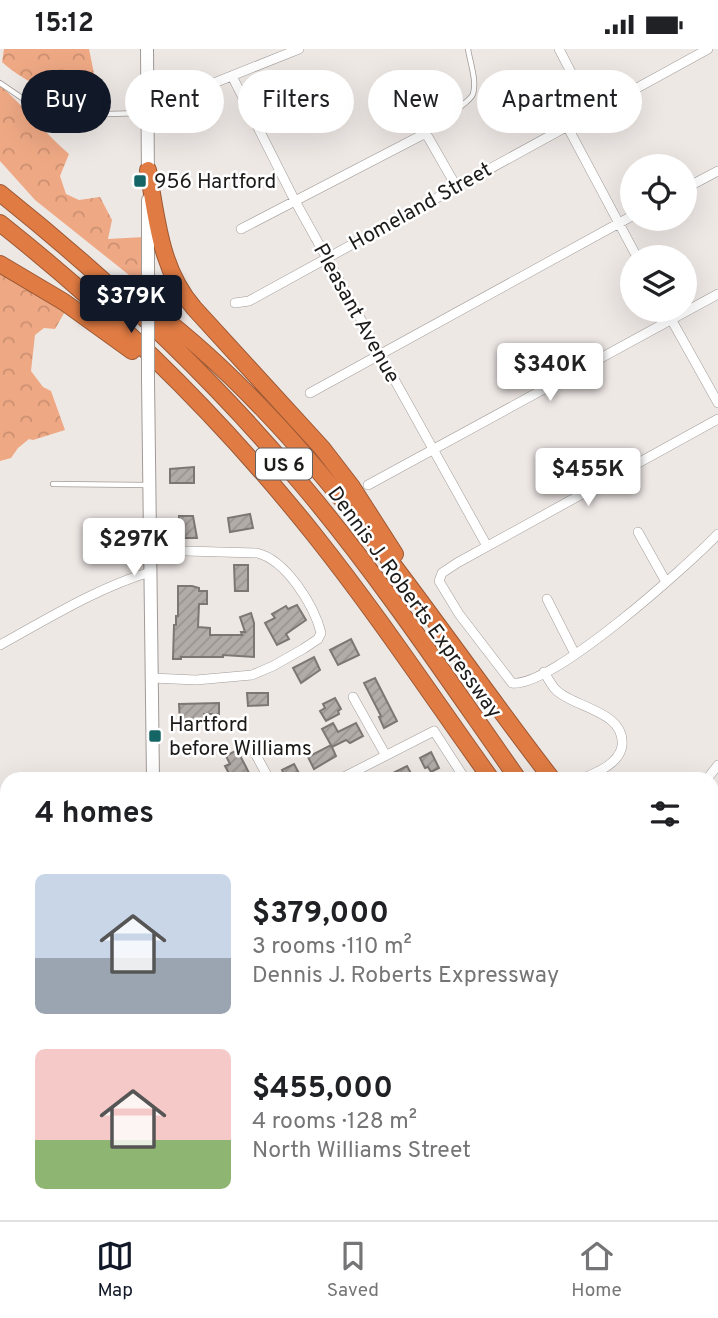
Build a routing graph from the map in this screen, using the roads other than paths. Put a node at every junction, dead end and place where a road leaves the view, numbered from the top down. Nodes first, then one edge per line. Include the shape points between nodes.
1 (147, 49) edge
2 (299, 49) edge
3 (468, 49) edge
4 (559, 49) edge
5 (708, 49) edge
6 (147, 70) edge
7 (570, 70) edge
8 (232, 76) junction
9 (224, 79) edge
10 (0, 83) edge
11 (642, 85) edge
12 (125, 114) edge
13 (147, 133) edge
14 (554, 133) edge
15 (571, 133) edge
16 (424, 134) junction
17 (148, 170) junction
18 (718, 171) edge
19 (697, 182) edge
20 (456, 186) junction
21 (0, 193) edge
22 (295, 201) junction
23 (0, 223) edge
24 (619, 223) junction
25 (241, 229) dead end
26 (631, 245) edge
27 (70, 251) junction
28 (327, 258) junction
29 (0, 264) edge
30 (718, 294) edge
31 (235, 303) dead end
32 (697, 305) edge
33 (666, 322) edge
34 (673, 322) edge
35 (380, 354) junction
36 (310, 393) dead end
37 (194, 399) junction
38 (718, 403) edge
39 (718, 419) edge
40 (433, 450) junction
41 (54, 484) dead end
42 (149, 485) junction
43 (368, 485) dead end
44 (638, 532) dead end
45 (718, 534) edge
46 (487, 546) junction
47 (150, 550) junction
48 (150, 572) junction
49 (666, 582) junction
50 (547, 599) dead end
51 (434, 618) junction
52 (0, 645) edge
53 (575, 654) junction
54 (544, 672) junction
55 (152, 678) junction
56 (353, 697) dead end
57 (456, 730) junction
58 (516, 733) junction
59 (250, 744) dead end
60 (385, 754) junction
61 (153, 772) edge
62 (265, 772) edge
63 (353, 772) edge
64 (460, 772) edge
65 (480, 772) edge
66 (486, 772) edge
67 (513, 772) edge
68 (541, 772) edge
69 (547, 772) edge
70 (597, 772) edge

1 - 6 main road
2 - 8 street
3 - 16 lane via 473,95
4 - 7 street
5 - 11 street
8 - 9 street
8 - 22 street, Pleasant Avenue
10 - 12 lane via 59,116 88,120
13 - 17 main road
14 - 20 street, Homeland Street
15 - 24 street
16 - 20 street
16 - 22 street
17 - 42 main road, bridge
17 - 51 highway via 163,250 176,284 338,468
18 - 19 street
20 - 28 street, Homeland Street
21 - 27 highway, Dennis J. Roberts Expressway / US 6
22 - 25 street
22 - 28 street, Pleasant Avenue
23 - 37 highway, Dennis J. Roberts Expressway / US 6 via 88,297
24 - 26 street
24 - 35 street
27 - 51 highway via 165,319 248,393
27 - 67 highway, Dennis J. Roberts Expressway / US 6 via 179,351 304,487 372,573
28 - 31 street, Homeland Street via 249,301
28 - 35 street, Pleasant Avenue
29 - 37 highway via 85,315
30 - 32 street
33 - 40 street
34 - 38 street
35 - 36 street
35 - 40 street, Pleasant Avenue
37 - 57 highway, Dennis J. Roberts Expressway / US 6 via 316,536
39 - 46 street
40 - 43 street
40 - 46 street, Pleasant Avenue
41 - 42 lane
42 - 47 main road
44 - 49 street
45 - 49 street
46 - 54 street via 442,573 442,589 512,683
47 - 48 main road
47 - 55 street via 271,557 293,580 321,636 251,675
48 - 52 street via 85,599
48 - 55 main road
49 - 53 street
50 - 53 street
51 - 58 highway
53 - 54 street
54 - 70 street via 556,690 604,715 620,733 618,756
55 - 61 main road
56 - 60 street
57 - 65 highway
57 - 66 highway, Dennis J. Roberts Expressway / US 6
58 - 68 highway
58 - 69 highway
59 - 62 street
60 - 63 street
60 - 64 street via 433,731

